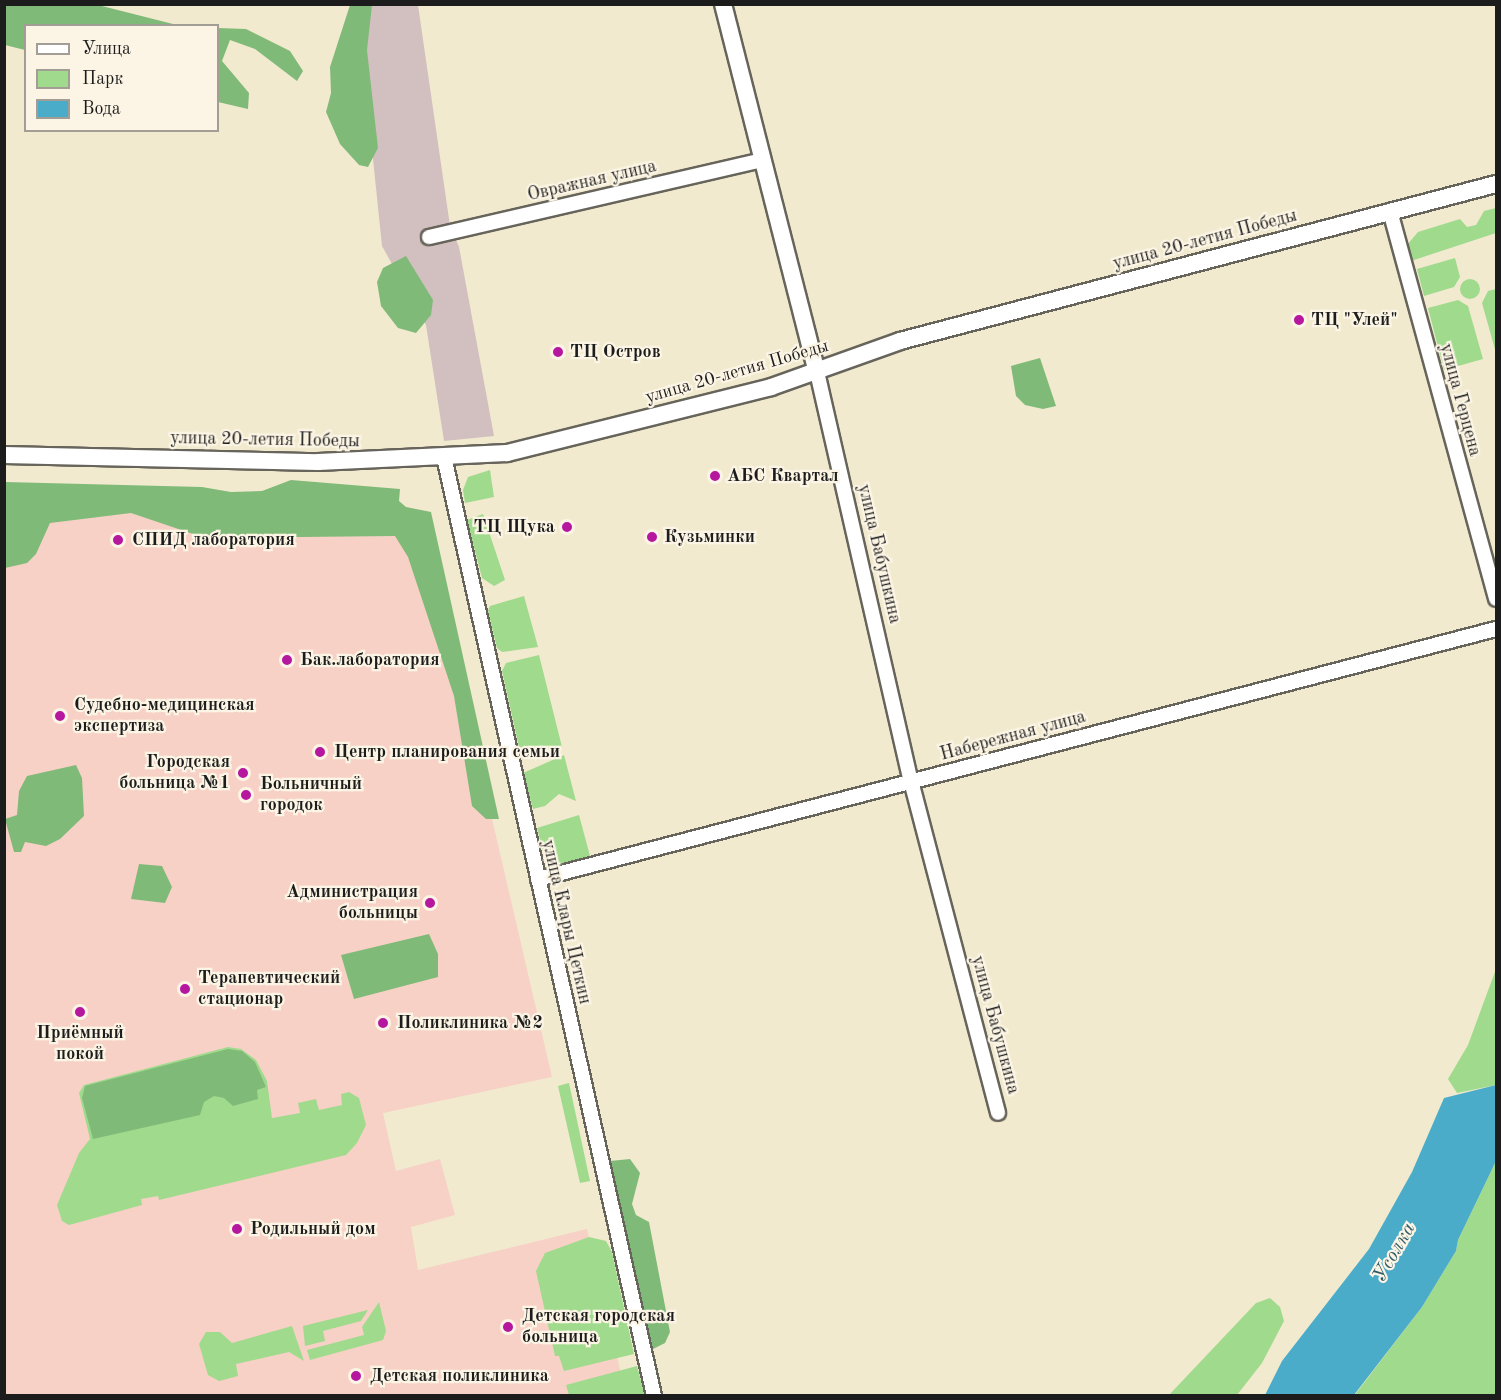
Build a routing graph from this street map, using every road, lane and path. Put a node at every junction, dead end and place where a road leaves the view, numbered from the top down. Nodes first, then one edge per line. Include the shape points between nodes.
1 (723, 4) edge
2 (763, 160) junction
3 (1497, 184) edge
4 (1390, 211) junction
5 (429, 237) dead end
6 (817, 372) junction
7 (4, 455) edge
8 (444, 457) junction
9 (1497, 598) edge
10 (1497, 629) edge
11 (911, 781) junction
12 (538, 879) junction
13 (998, 1113) dead end
14 (654, 1395) edge

1 - 2 street, улица Бабушкина
2 - 5 street, Овражная улица
2 - 6 street, улица Бабушкина
3 - 4 street, улица 20-летия Победы
4 - 6 street, улица 20-летия Победы via 900,341
4 - 9 street, улица Герцена
6 - 8 street, улица 20-летия Победы via 507,453
6 - 11 street, улица Бабушкина
7 - 8 street, улица 20-летия Победы via 318,462
8 - 12 street, улица Клары Цеткин
10 - 11 street, Набережная улица
11 - 12 street, Набережная улица
11 - 13 street, улица Бабушкина
12 - 14 street, улица Клары Цеткин

